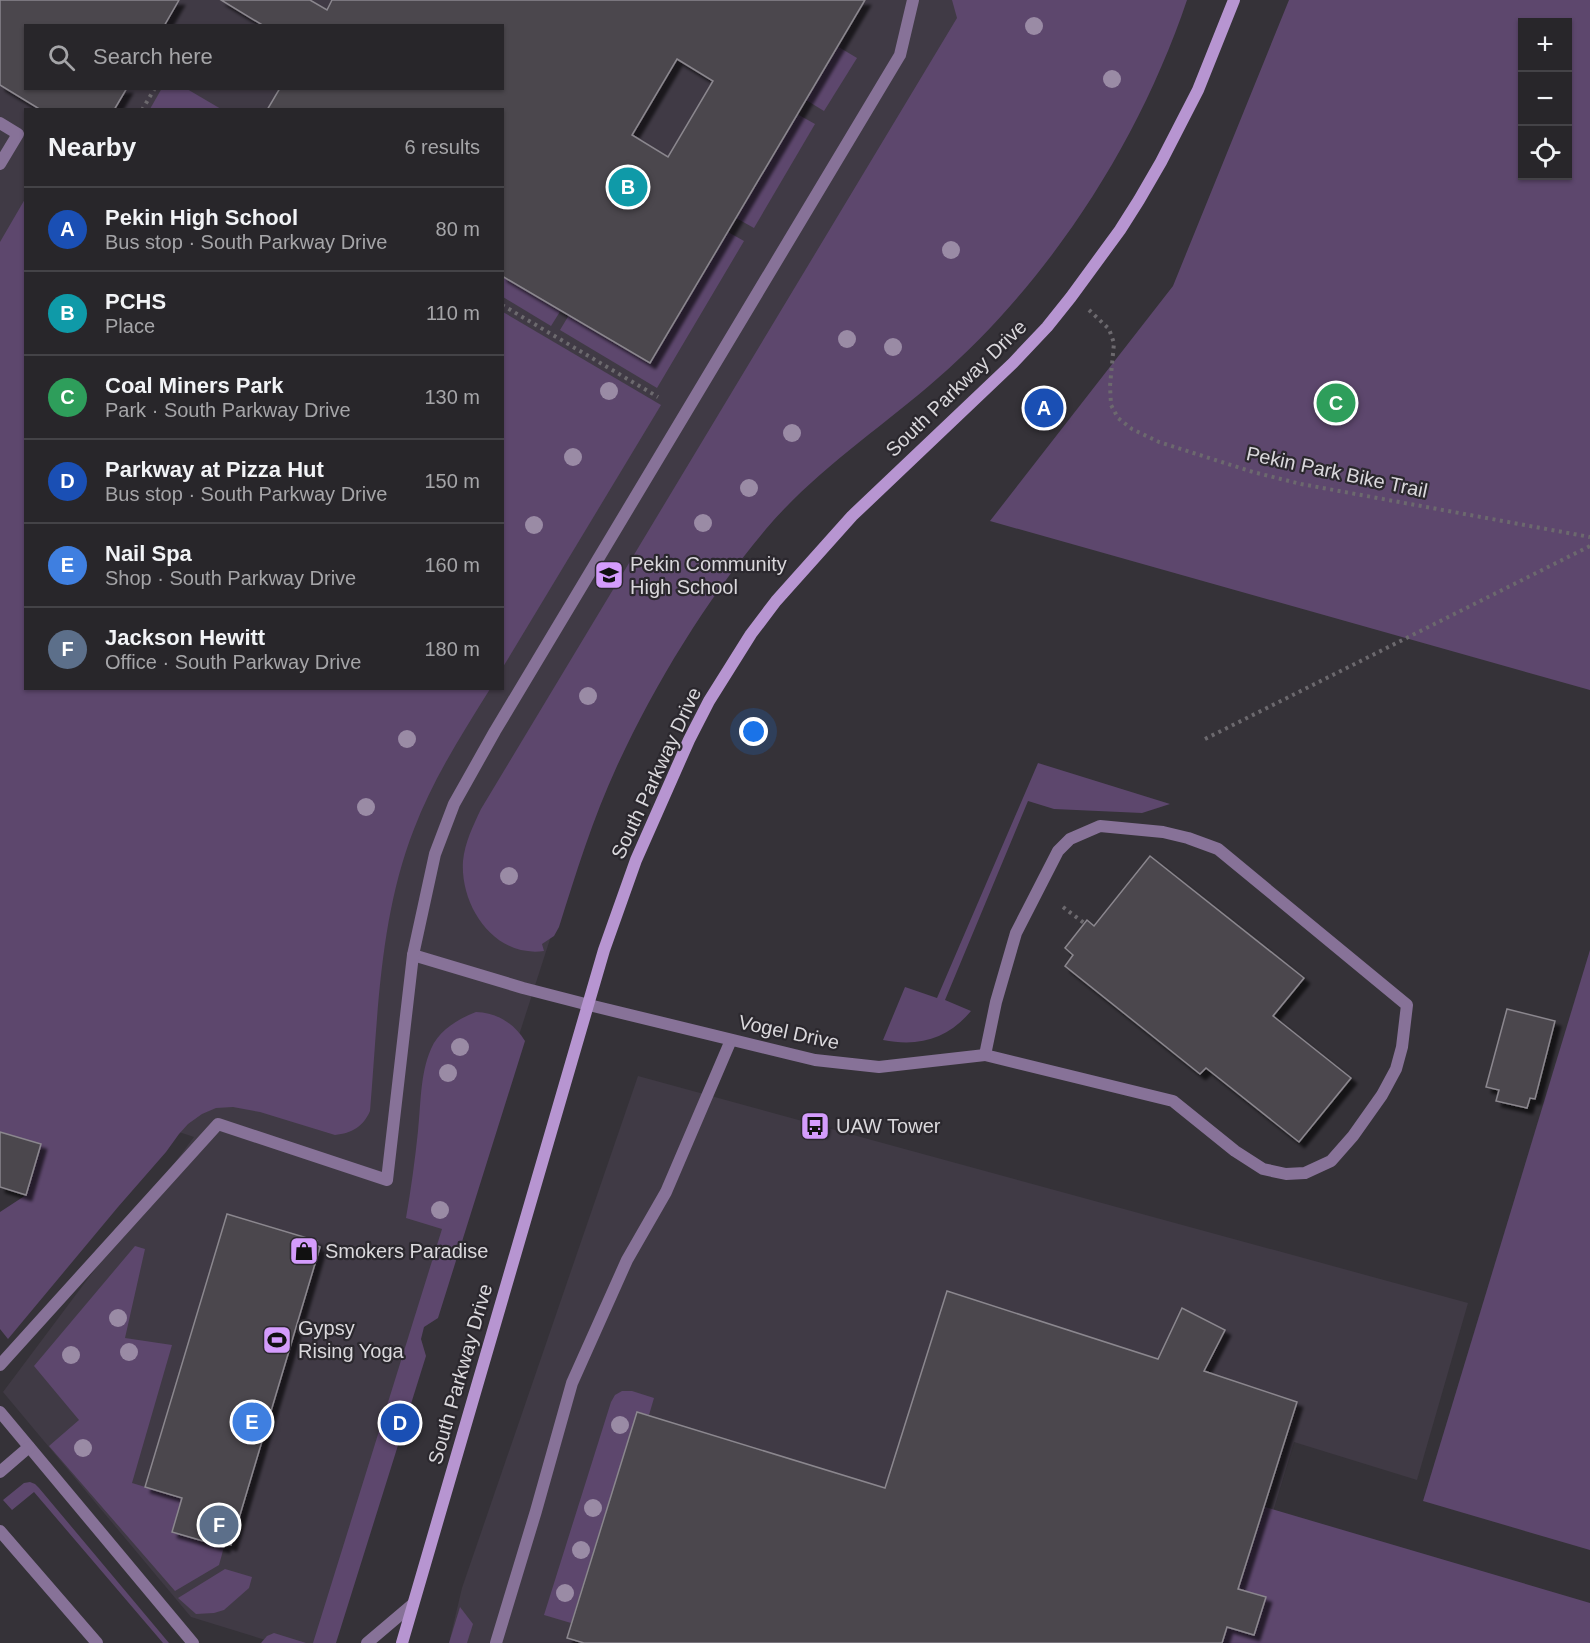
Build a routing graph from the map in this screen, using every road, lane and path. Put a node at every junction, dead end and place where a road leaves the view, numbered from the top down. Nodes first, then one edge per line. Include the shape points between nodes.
1 (913, 0) edge
2 (1234, 0) edge
3 (154, 90) edge
4 (143, 108) edge
5 (0, 123) edge
6 (0, 164) edge
7 (1071, 297) junction
8 (504, 305) edge
9 (658, 397) dead end
10 (1590, 537) edge
11 (1590, 546) edge
12 (1205, 739) dead end
13 (1063, 907) dead end
14 (1084, 923) dead end
15 (413, 955) junction
16 (589, 1005) junction
17 (731, 1040) junction
18 (985, 1055) junction
19 (0, 1365) edge
20 (0, 1412) edge
21 (29, 1447) junction
22 (0, 1472) edge
23 (0, 1531) edge
24 (413, 1604) junction
25 (97, 1643) edge
26 (193, 1643) edge
27 (367, 1643) edge
28 (401, 1643) edge
29 (496, 1643) edge

1 - 15 street via 900,55 454,804 435,854
2 - 7 main road, South Parkway Drive via 1198,90 1161,162 1120,231
3 - 4 path
5 - 6 street via 18,134
7 - 10 path, Pekin Park Bike Trail via 1109,329 1114,343 1112,405 1118,418 1141,434 1300,484
7 - 16 main road, South Parkway Drive via 1013,363 852,516 776,601 752,634 709,701 653,819 604,950
8 - 9 path
11 - 12 path
13 - 14 path
15 - 16 street, Vogel Drive
15 - 19 street via 387,1180 218,1124
16 - 17 street, Vogel Drive
16 - 24 main road, South Parkway Drive
17 - 18 street, Vogel Drive via 815,1060 879,1067
17 - 29 street via 666,1192 627,1260 572,1383
18 - 18 street via 1173,1101 1234,1151 1263,1169 1305,1173 1331,1161 1382,1095 1396,1069 1407,1005 1218,849 1163,832 1100,825 1070,839 1058,851 1016,933
20 - 21 street
21 - 22 street
21 - 26 street
23 - 25 street
24 - 27 street
24 - 28 main road, South Parkway Drive

